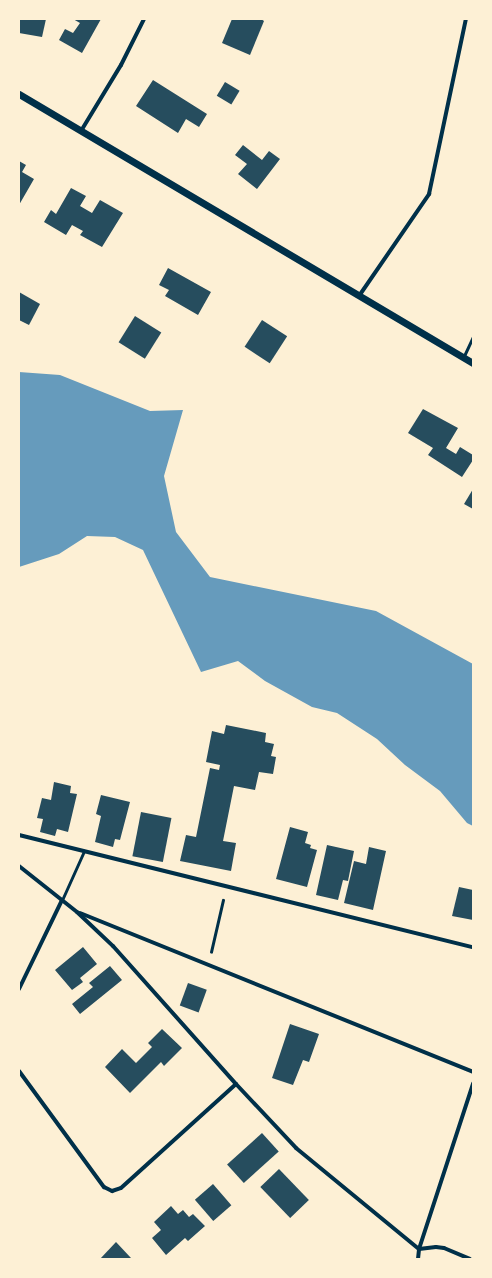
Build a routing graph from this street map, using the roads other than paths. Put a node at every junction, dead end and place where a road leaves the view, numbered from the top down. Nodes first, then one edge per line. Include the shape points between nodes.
1 (144, 19) edge
2 (466, 19) edge
3 (19, 94) edge
4 (81, 131) junction
5 (359, 297) junction
6 (473, 337) edge
7 (464, 358) junction
8 (473, 364) edge
9 (19, 835) edge
10 (84, 851) junction
11 (19, 866) edge
12 (62, 900) junction
13 (77, 912) junction
14 (473, 947) edge
15 (19, 989) edge
16 (19, 1071) edge
17 (473, 1072) edge
18 (236, 1084) junction
19 (473, 1084) edge
20 (419, 1249) junction
21 (418, 1259) edge
22 (470, 1259) edge

1 - 4 street via 121,65
2 - 5 street via 429,194
3 - 4 street
4 - 5 street
5 - 7 street
6 - 7 lane
7 - 8 street
9 - 10 street
10 - 12 lane
10 - 14 street
11 - 12 street
12 - 13 street
12 - 15 street
13 - 17 street
13 - 18 street via 139,974
16 - 18 street via 104,1187 112,1191 121,1188
18 - 20 street via 307,1158
19 - 20 street
20 - 21 street
20 - 22 street via 444,1248

